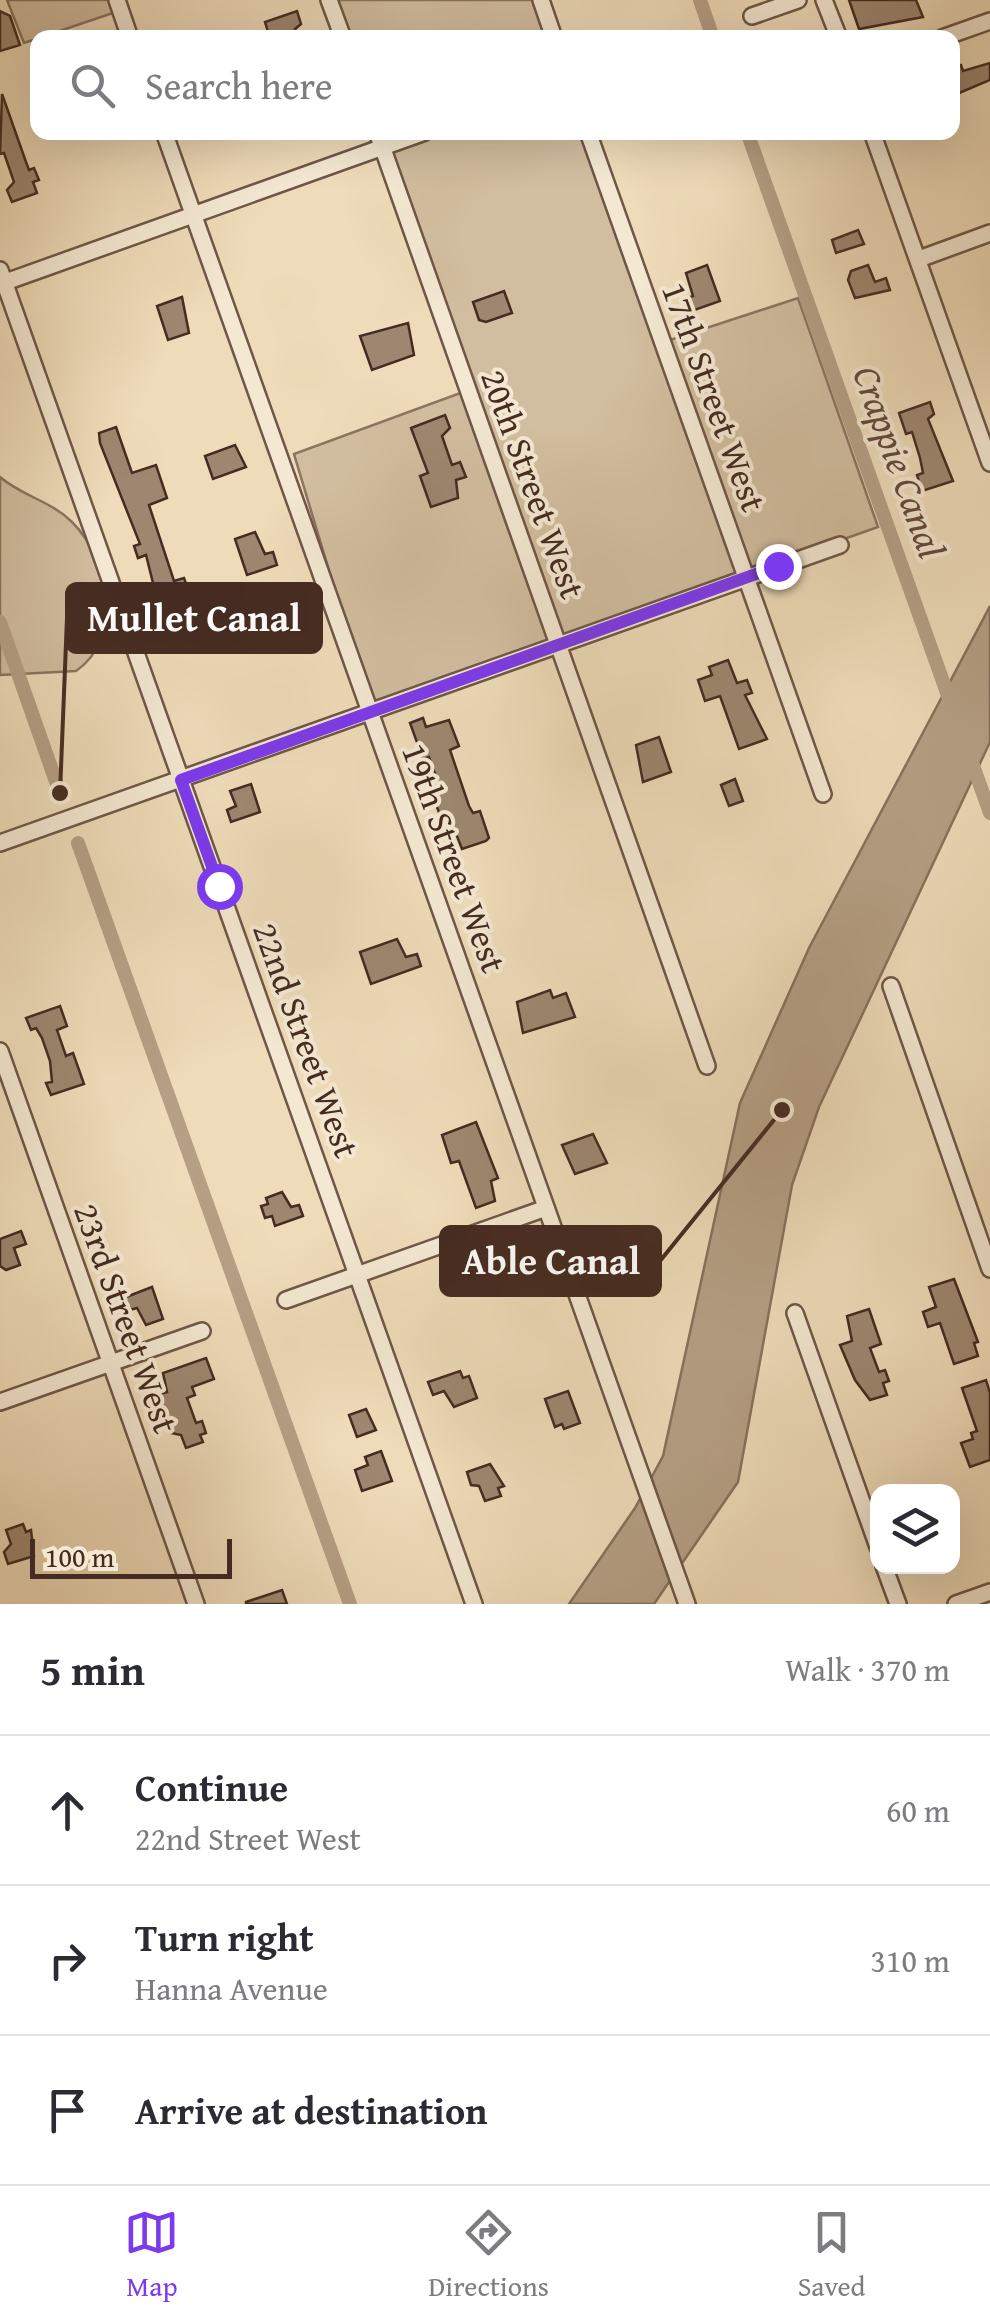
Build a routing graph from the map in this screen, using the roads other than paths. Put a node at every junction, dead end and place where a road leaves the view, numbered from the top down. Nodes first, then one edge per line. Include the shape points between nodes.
1 (117, 0) edge
2 (330, 0) edge
3 (541, 0) edge
4 (798, 0) edge
5 (824, 0) edge
6 (752, 16) dead end
7 (990, 20) edge
8 (127, 30) edge
9 (340, 30) edge
10 (551, 30) edge
11 (836, 30) edge
12 (960, 31) edge
13 (167, 140) edge
14 (379, 140) edge
15 (591, 140) edge
16 (875, 140) edge
17 (194, 215) junction
18 (990, 232) edge
19 (919, 259) junction
20 (2, 279) edge
21 (990, 463) edge
22 (840, 544) dead end
23 (746, 577) junction
24 (558, 644) junction
25 (370, 712) junction
26 (181, 780) junction
27 (824, 794) dead end
28 (0, 842) edge
29 (891, 986) dead end
30 (0, 1051) edge
31 (707, 1066) dead end
32 (546, 1208) junction
33 (990, 1269) edge
34 (357, 1274) junction
35 (286, 1300) dead end
36 (794, 1313) dead end
37 (202, 1331) dead end
38 (111, 1363) junction
39 (0, 1402) edge
40 (870, 1525) edge
41 (887, 1574) edge
42 (990, 1592) edge
43 (196, 1604) edge
44 (474, 1604) edge
45 (687, 1604) edge
46 (898, 1604) edge
47 (956, 1604) edge

1 - 8 street
2 - 9 street
3 - 10 street
4 - 6 street
5 - 11 street
7 - 12 street
13 - 17 street, 19th Street West
14 - 17 street
14 - 24 street, 20th Street West
15 - 23 street, 17th Street West
16 - 19 street
17 - 20 street
17 - 25 street, 19th Street West
18 - 19 street
19 - 21 street
20 - 26 street, 22nd Street West
22 - 23 street
23 - 24 street
23 - 27 street, 17th Street West
24 - 25 street
24 - 31 street, 20th Street West
25 - 26 street
25 - 32 street, 19th Street West
26 - 28 street
26 - 34 street, 22nd Street West
29 - 33 street
30 - 38 street, 23rd Street West
32 - 34 street
32 - 45 street, 19th Street West
34 - 35 street
34 - 44 street, 22nd Street West
36 - 40 street
37 - 38 street
38 - 39 street
38 - 43 street, 23rd Street West
41 - 46 street
42 - 47 street

